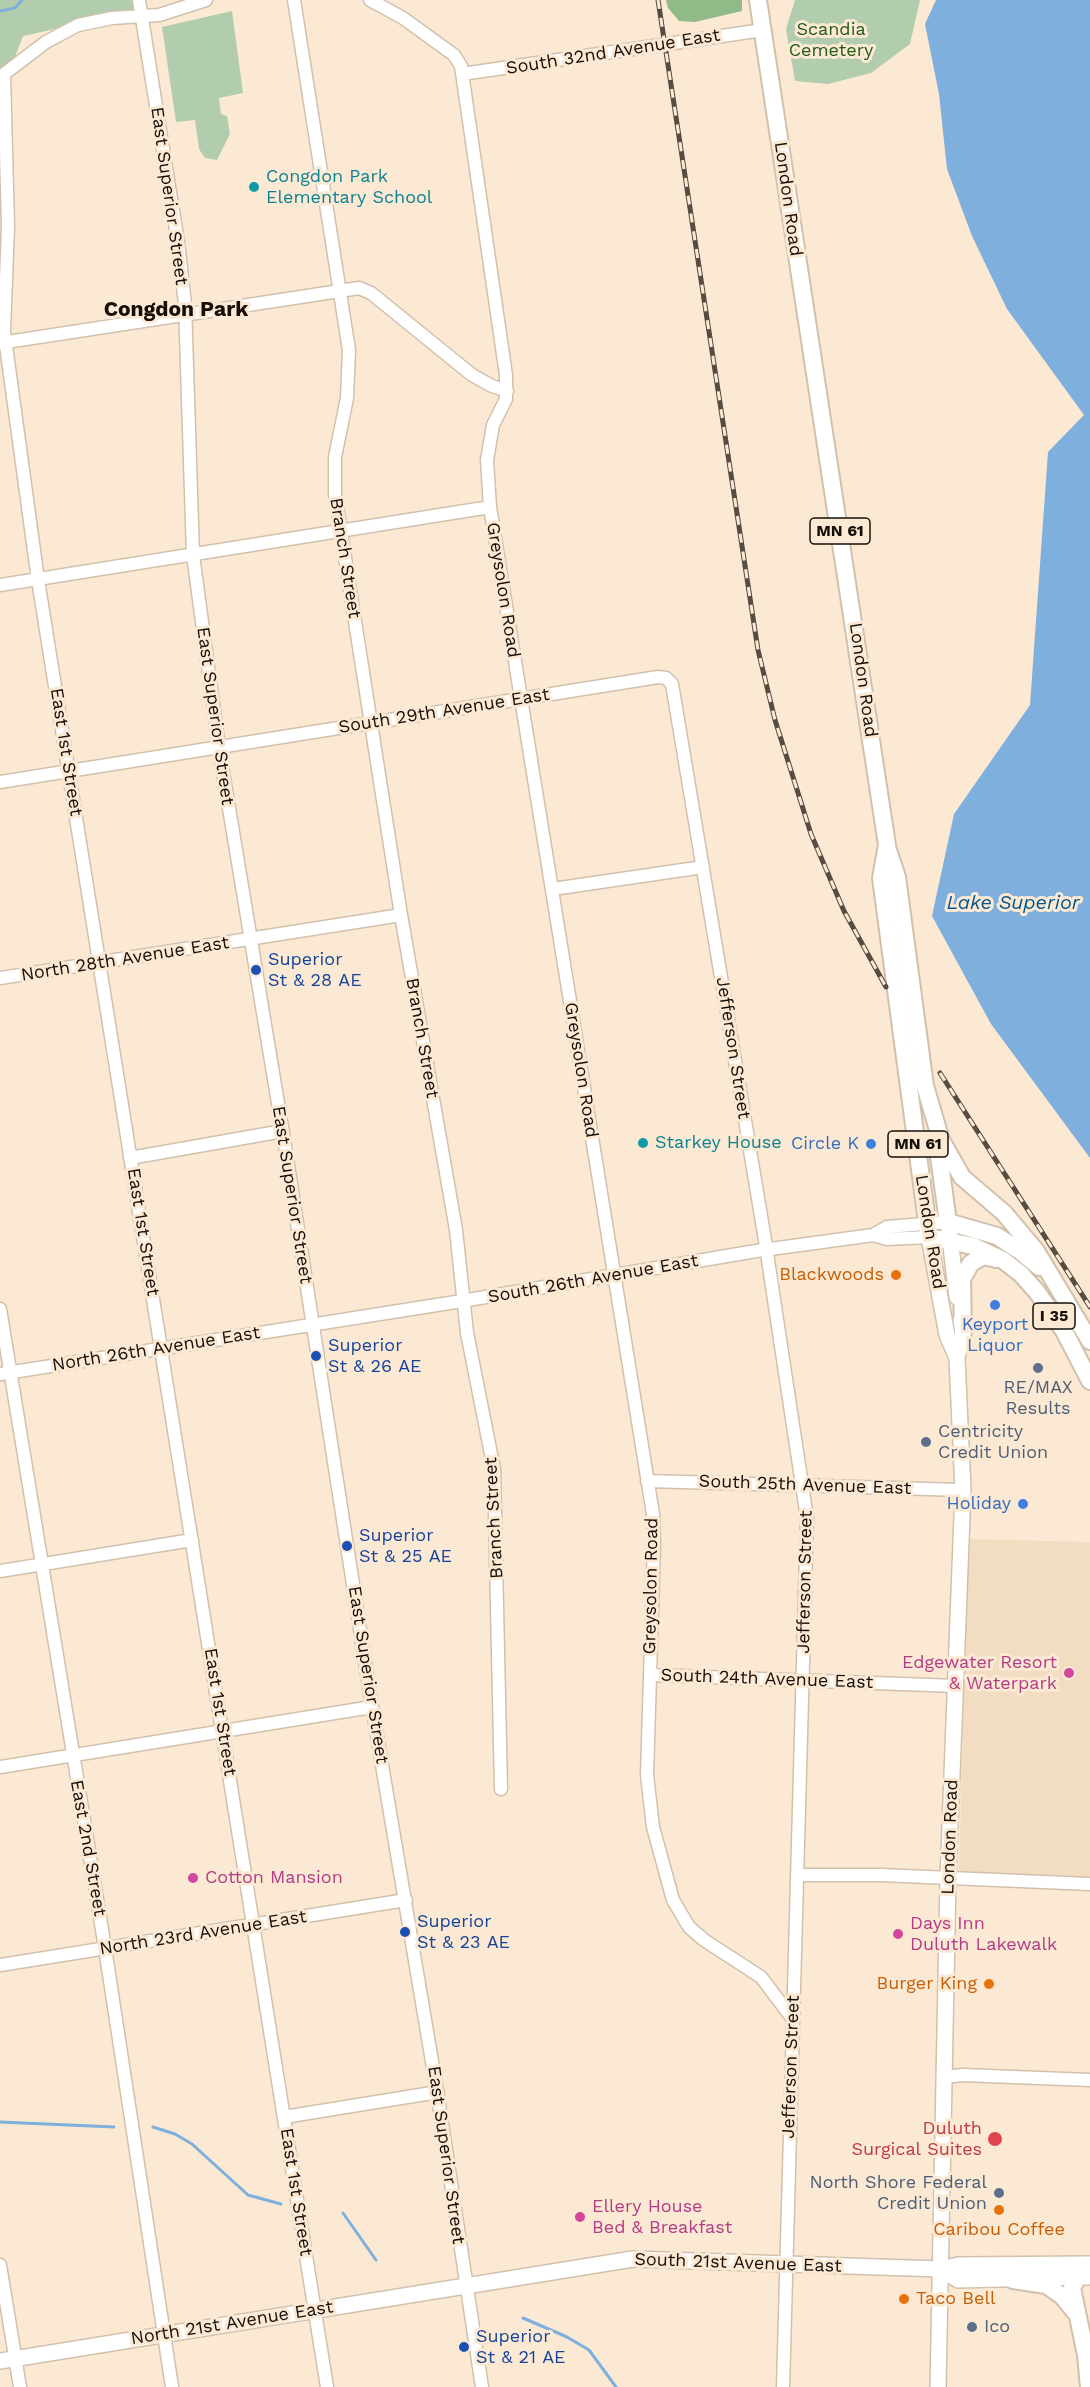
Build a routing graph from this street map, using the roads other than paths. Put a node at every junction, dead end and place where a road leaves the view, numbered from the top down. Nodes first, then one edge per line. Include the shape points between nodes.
1 (139, 0) edge
2 (206, 0) edge
3 (294, 0) edge
4 (370, 0) edge
5 (758, 0) edge
6 (141, 15) junction
7 (763, 30) junction
8 (462, 75) junction
9 (340, 290) junction
10 (186, 314) junction
11 (3, 343) edge
12 (507, 391) junction
13 (490, 507) junction
14 (340, 531) junction
15 (193, 555) junction
16 (38, 580) junction
17 (0, 585) edge
18 (669, 680) joint
19 (520, 698) junction
20 (371, 724) junction
21 (219, 747) junction
22 (70, 771) junction
23 (0, 782) edge
24 (886, 845) junction
25 (703, 867) junction
26 (553, 889) junction
27 (401, 915) junction
28 (250, 939) junction
29 (100, 962) junction
30 (0, 978) edge
31 (925, 1086) junction
32 (283, 1131) junction
33 (130, 1158) junction
34 (948, 1222) junction
35 (928, 1230) junction
36 (950, 1240) junction
37 (766, 1250) junction
38 (1003, 1260) junction
39 (614, 1275) junction
40 (1058, 1288) junction
41 (462, 1301) junction
42 (0, 1309) edge
43 (312, 1324) junction
44 (963, 1332) junction
45 (1090, 1341) edge
46 (162, 1348) junction
47 (957, 1358) junction
48 (5, 1373) edge
49 (1090, 1381) edge
50 (647, 1480) junction
51 (803, 1486) junction
52 (963, 1490) junction
53 (192, 1540) junction
54 (41, 1564) junction
55 (0, 1571) edge
56 (650, 1675) junction
57 (803, 1680) junction
58 (957, 1686) junction
59 (372, 1707) junction
60 (224, 1732) junction
61 (72, 1755) junction
62 (0, 1767) edge
63 (501, 1789) dead end
64 (798, 1875) junction
65 (948, 1878) junction
66 (1090, 1884) edge
67 (406, 1900) junction
68 (254, 1926) junction
69 (105, 1948) junction
70 (0, 1965) edge
71 (792, 2018) junction
72 (944, 2077) junction
73 (1090, 2080) edge
74 (438, 2092) junction
75 (284, 2117) junction
76 (0, 2265) edge
77 (784, 2266) junction
78 (941, 2270) junction
79 (1087, 2271) edge
80 (1013, 2280) junction
81 (465, 2287) junction
82 (314, 2309) junction
83 (1079, 2319) junction
84 (164, 2334) junction
85 (8, 2360) edge
86 (20, 2387) edge
87 (172, 2387) edge
88 (327, 2387) edge
89 (482, 2387) edge
90 (783, 2387) edge
91 (938, 2387) edge
92 (1089, 2387) edge

1 - 6 street, East Superior Street
2 - 6 street via 159,15
3 - 9 street, Branch Street
4 - 8 street via 403,18 454,55 460,61
5 - 7 highway, London Road / MN 61
6 - 10 street, East Superior Street
6 - 11 street, East 1st Street via 93,21 67,30 22,57 4,74 8,195
7 - 8 street, South 32nd Avenue East
7 - 24 highway, London Road / MN 61
8 - 12 street, Greysolon Road
9 - 10 street
9 - 12 street via 368,291 472,375
9 - 14 street, Branch Street via 350,362 334,472
10 - 11 street
10 - 15 street, East Superior Street
11 - 16 street, East 1st Street
12 - 13 street, Greysolon Road via 488,447
13 - 14 street
13 - 19 street, Greysolon Road
14 - 15 street
14 - 20 street, Branch Street
15 - 16 street
15 - 21 street, East Superior Street
16 - 17 street
16 - 22 street, East 1st Street
18 - 19 street, South 29th Avenue East via 658,677
18 - 25 street, Jefferson Street via 674,690
19 - 20 street, South 29th Avenue East
19 - 26 street, Greysolon Road
20 - 21 street, South 29th Avenue East
20 - 27 street, Branch Street
21 - 22 street, South 29th Avenue East
21 - 28 street, East Superior Street
22 - 23 street, South 29th Avenue East
22 - 29 street, East 1st Street
24 - 31 highway, MN 61 via 897,877
24 - 35 highway, London Road / MN 61 via 881,878
25 - 26 street
25 - 37 street, Jefferson Street
26 - 39 street, Greysolon Road
27 - 28 street, North 28th Avenue East
27 - 41 street, Branch Street via 456,1230
28 - 29 street, North 28th Avenue East
28 - 32 street, East Superior Street
29 - 30 street, North 28th Avenue East
29 - 33 street, East 1st Street
31 - 34 highway, London Road / MN 61
31 - 40 highway via 941,1140 955,1166 1014,1224
32 - 33 street
32 - 43 street, East Superior Street
33 - 46 street, East 1st Street
34 - 35 street, South 26th Avenue East
34 - 36 main road, London Road
34 - 40 highway, I 35 via 997,1236 1020,1251
35 - 36 highway
35 - 37 street, South 26th Avenue East via 886,1227 873,1235
35 - 47 main road, London Road via 947,1335
36 - 38 highway, I 35
36 - 44 main road, London Road
37 - 39 street, South 26th Avenue East
37 - 51 street, Jefferson Street
38 - 44 highway via 984,1256 971,1263 962,1279
38 - 49 highway, I 35 via 1037,1292 1064,1331
39 - 41 street, South 26th Avenue East
39 - 50 street, Greysolon Road
40 - 45 highway, I 35
41 - 43 street, South 26th Avenue East
41 - 63 street, Branch Street via 495,1481
42 - 48 street, East 2nd Street
43 - 46 street, North 26th Avenue East
43 - 59 street, East Superior Street
44 - 47 main road, London Road
46 - 48 street, North 26th Avenue East
46 - 53 street, East 1st Street
47 - 52 main road, London Road
48 - 54 street, East 2nd Street
50 - 51 street, South 25th Avenue East
50 - 56 street, Greysolon Road via 654,1543
51 - 52 street, South 25th Avenue East
51 - 57 street, Jefferson Street via 807,1518
52 - 58 main road, London Road
53 - 54 street
53 - 60 street, East 1st Street
54 - 55 street
54 - 61 street, East 2nd Street
56 - 57 street, South 24th Avenue East
56 - 71 street, Greysolon Road via 648,1799 677,1908 695,1933 761,1977
57 - 58 street, South 24th Avenue East
57 - 64 street, Jefferson Street
58 - 65 main road, London Road
59 - 60 street
59 - 67 street, East Superior Street
60 - 61 street
60 - 68 street, East 1st Street
61 - 62 street
61 - 69 street, East 2nd Street
64 - 65 street
64 - 71 street, Jefferson Street
65 - 66 street
65 - 72 main road, London Road
67 - 68 street, North 23rd Avenue East
67 - 74 street, East Superior Street
68 - 69 street, North 23rd Avenue East
68 - 75 street, East 1st Street
69 - 70 street, North 23rd Avenue East
69 - 84 street, East 2nd Street
71 - 77 street, Jefferson Street
72 - 73 street
72 - 78 main road, London Road
74 - 75 street
74 - 81 street, East Superior Street
75 - 82 street, East 1st Street
76 - 85 street
77 - 78 main road, South 21st Avenue East
77 - 81 main road, South 21st Avenue East via 633,2259
77 - 90 street, Jefferson Street
78 - 79 main road, South 21st Avenue East via 958,2265
78 - 80 main road, South 21st Avenue East via 958,2280
78 - 91 main road, London Road
79 - 80 main road, South 21st Avenue East
79 - 83 highway via 1072,2288
80 - 83 highway via 1050,2287 1067,2301
81 - 82 main road, North 21st Avenue East
81 - 89 street, East Superior Street
82 - 84 main road, North 21st Avenue East
82 - 88 street, East 1st Street
83 - 92 highway
84 - 85 main road, North 21st Avenue East
84 - 87 street, East 2nd Street
85 - 86 street

